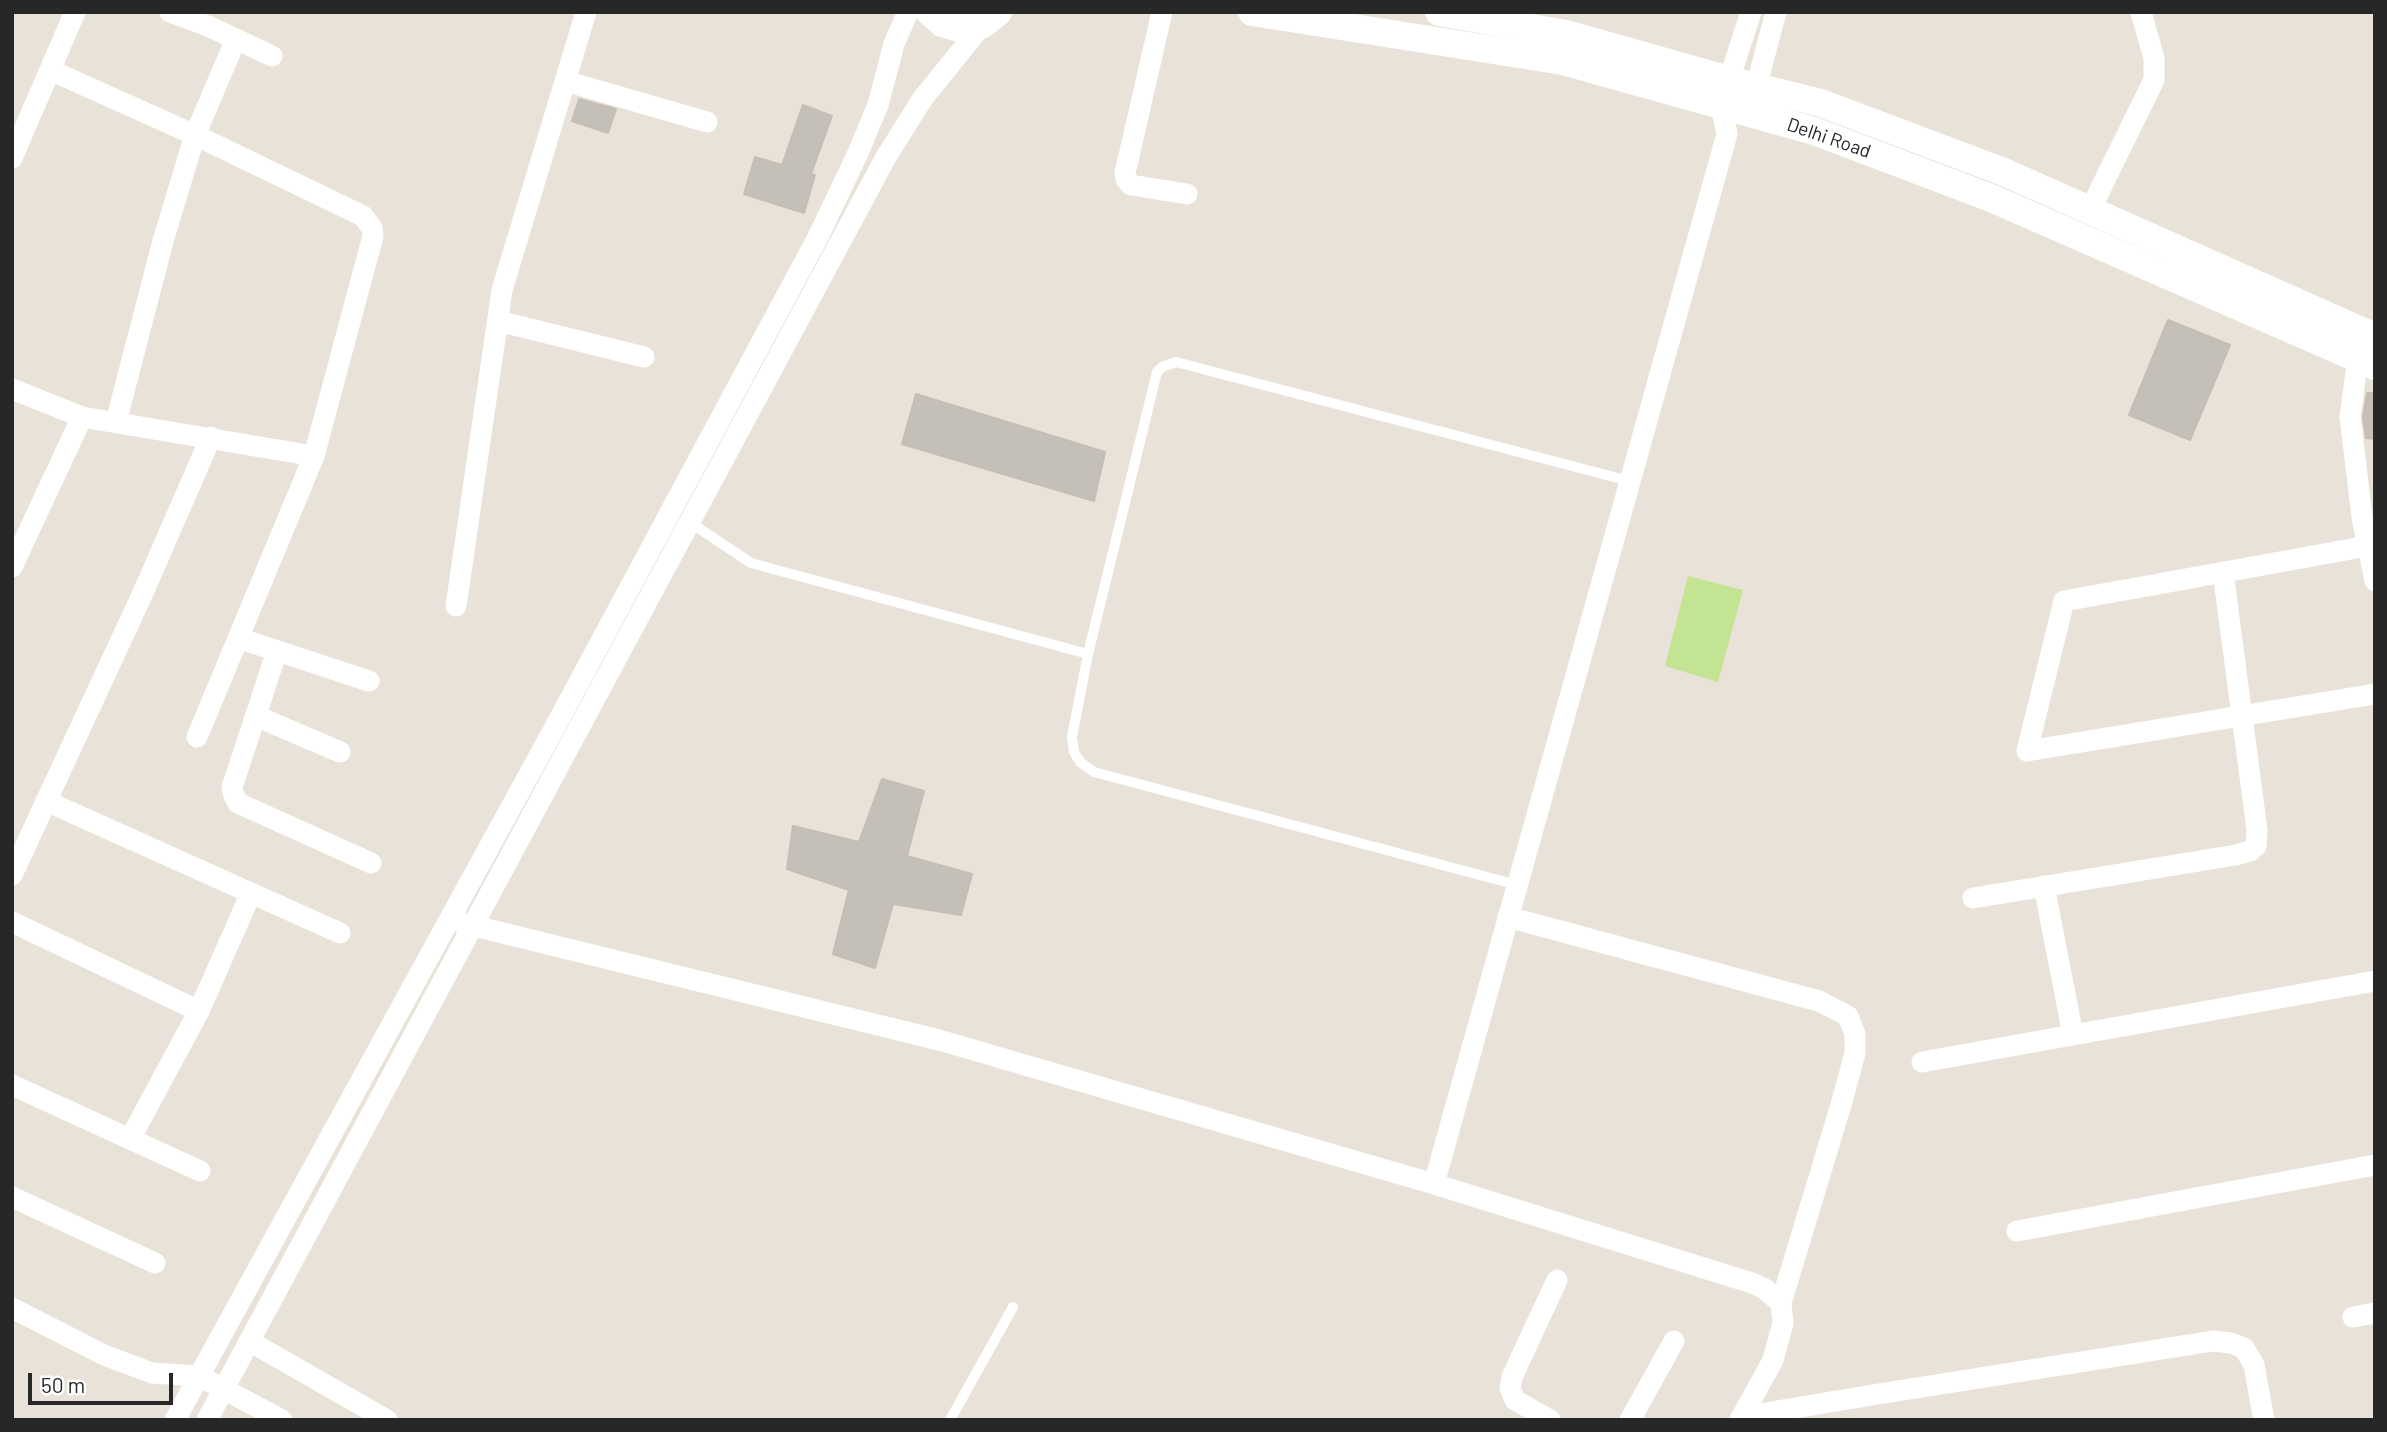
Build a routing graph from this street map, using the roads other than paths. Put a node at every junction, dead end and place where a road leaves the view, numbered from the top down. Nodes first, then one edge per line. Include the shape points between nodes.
1 (75, 12) edge
2 (170, 12) edge
3 (586, 12) edge
4 (908, 12) edge
5 (930, 12) edge
6 (1162, 12) edge
7 (1252, 12) edge
8 (1438, 12) edge
9 (1751, 12) edge
10 (1776, 12) edge
11 (2140, 12) edge
12 (990, 18) edge
13 (211, 19) edge
14 (236, 39) junction
15 (272, 56) dead end
16 (50, 70) junction
17 (565, 81) junction
18 (1725, 93) junction
19 (1753, 99) junction
20 (707, 122) dead end
21 (1727, 134) junction
22 (195, 135) junction
23 (12, 158) edge
24 (1187, 194) dead end
25 (2090, 210) junction
26 (498, 321) junction
27 (2368, 348) edge
28 (644, 357) dead end
29 (12, 389) edge
30 (82, 416) junction
31 (116, 422) junction
32 (211, 437) junction
33 (314, 456) junction
34 (1629, 481) junction
35 (691, 523) junction
36 (2368, 546) junction
37 (12, 567) edge
38 (2223, 572) junction
39 (2375, 579) edge
40 (456, 606) dead end
41 (238, 638) junction
42 (277, 651) junction
43 (1088, 654) junction
44 (369, 681) dead end
45 (2375, 694) edge
46 (256, 716) junction
47 (2241, 716) junction
48 (555, 727) junction
49 (577, 735) junction
50 (197, 737) dead end
51 (340, 752) dead end
52 (46, 802) junction
53 (371, 863) dead end
54 (12, 875) edge
55 (1517, 885) junction
56 (2044, 886) junction
57 (251, 893) junction
58 (1973, 898) dead end
59 (1508, 917) junction
60 (449, 920) junction
61 (12, 922) edge
62 (473, 925) junction
63 (340, 933) dead end
64 (2375, 981) edge
65 (198, 1012) junction
66 (2073, 1035) junction
67 (1922, 1062) dead end
68 (12, 1085) edge
69 (130, 1139) junction
70 (2375, 1165) edge
71 (200, 1171) dead end
72 (1434, 1184) junction
73 (12, 1197) edge
74 (2017, 1231) dead end
75 (155, 1263) dead end
76 (1557, 1280) dead end
77 (1781, 1303) junction
78 (1013, 1307) dead end
79 (12, 1308) edge
80 (2375, 1313) edge
81 (2353, 1317) dead end
82 (249, 1341) junction
83 (1674, 1341) dead end
84 (199, 1376) junction
85 (223, 1389) junction
86 (1741, 1419) edge
87 (175, 1420) edge
88 (207, 1420) edge
89 (282, 1420) edge
90 (387, 1420) edge
91 (950, 1420) edge
92 (1550, 1420) edge
93 (1630, 1420) edge
94 (2264, 1420) edge

1 - 16 street
2 - 13 street
3 - 17 street
4 - 48 street via 878,105 818,237
5 - 12 main road via 942,23 956,27
6 - 24 street via 1125,173 1131,185
7 - 18 main road, Delhi Road via 1563,61
8 - 18 main road, Delhi Road via 1566,34
9 - 18 street
10 - 19 street
11 - 25 street via 2154,58 2154,80
12 - 35 street via 923,98 886,157
13 - 14 street
14 - 15 street
14 - 22 street
16 - 22 street
16 - 23 street
17 - 20 street
17 - 26 street via 502,290
18 - 19 main road, Delhi Road
18 - 21 street
19 - 21 street
19 - 25 main road, Delhi Road via 1821,103 2004,172
19 - 27 main road, Delhi Road via 1814,131
21 - 34 street
22 - 31 street
22 - 33 street via 363,216 372,228
25 - 27 main road, Delhi Road
26 - 28 street
26 - 40 street
27 - 36 street via 2350,417
29 - 30 street
30 - 31 street
30 - 37 street
31 - 32 street
32 - 33 street
32 - 52 street
33 - 41 street
34 - 43 lane via 1170,363 1157,372
34 - 55 street
35 - 43 lane via 751,563
35 - 49 street
36 - 38 street
36 - 39 street
38 - 47 street
38 - 47 street via 2064,601 2027,751
41 - 42 street
41 - 50 street
42 - 44 street
42 - 46 street
43 - 55 lane via 1072,737 1080,762 1094,772
45 - 47 street
46 - 51 street
46 - 53 street via 232,786 238,803
47 - 56 street via 2256,846 2236,855
48 - 49 street
48 - 60 street
49 - 62 street
52 - 54 street
52 - 57 street
55 - 59 street
56 - 58 street
56 - 66 street
57 - 63 street
57 - 65 street
59 - 72 street
59 - 77 street via 1819,1001 1848,1016 1855,1034 1855,1053
60 - 62 street
60 - 84 street
61 - 65 street
62 - 72 street via 939,1040
62 - 82 street
64 - 66 street
65 - 69 street
66 - 67 street
68 - 69 street
69 - 71 street
70 - 74 street
72 - 77 street via 1752,1283
73 - 75 street
76 - 92 street via 1510,1388 1515,1400
77 - 86 street via 1783,1323 1773,1360
78 - 91 lane
79 - 84 street via 104,1356 152,1373
80 - 81 street
82 - 85 street
82 - 90 street
83 - 93 street
84 - 85 street
84 - 87 street
85 - 88 street
85 - 89 street
86 - 94 street via 2213,1341 2244,1348 2254,1365

